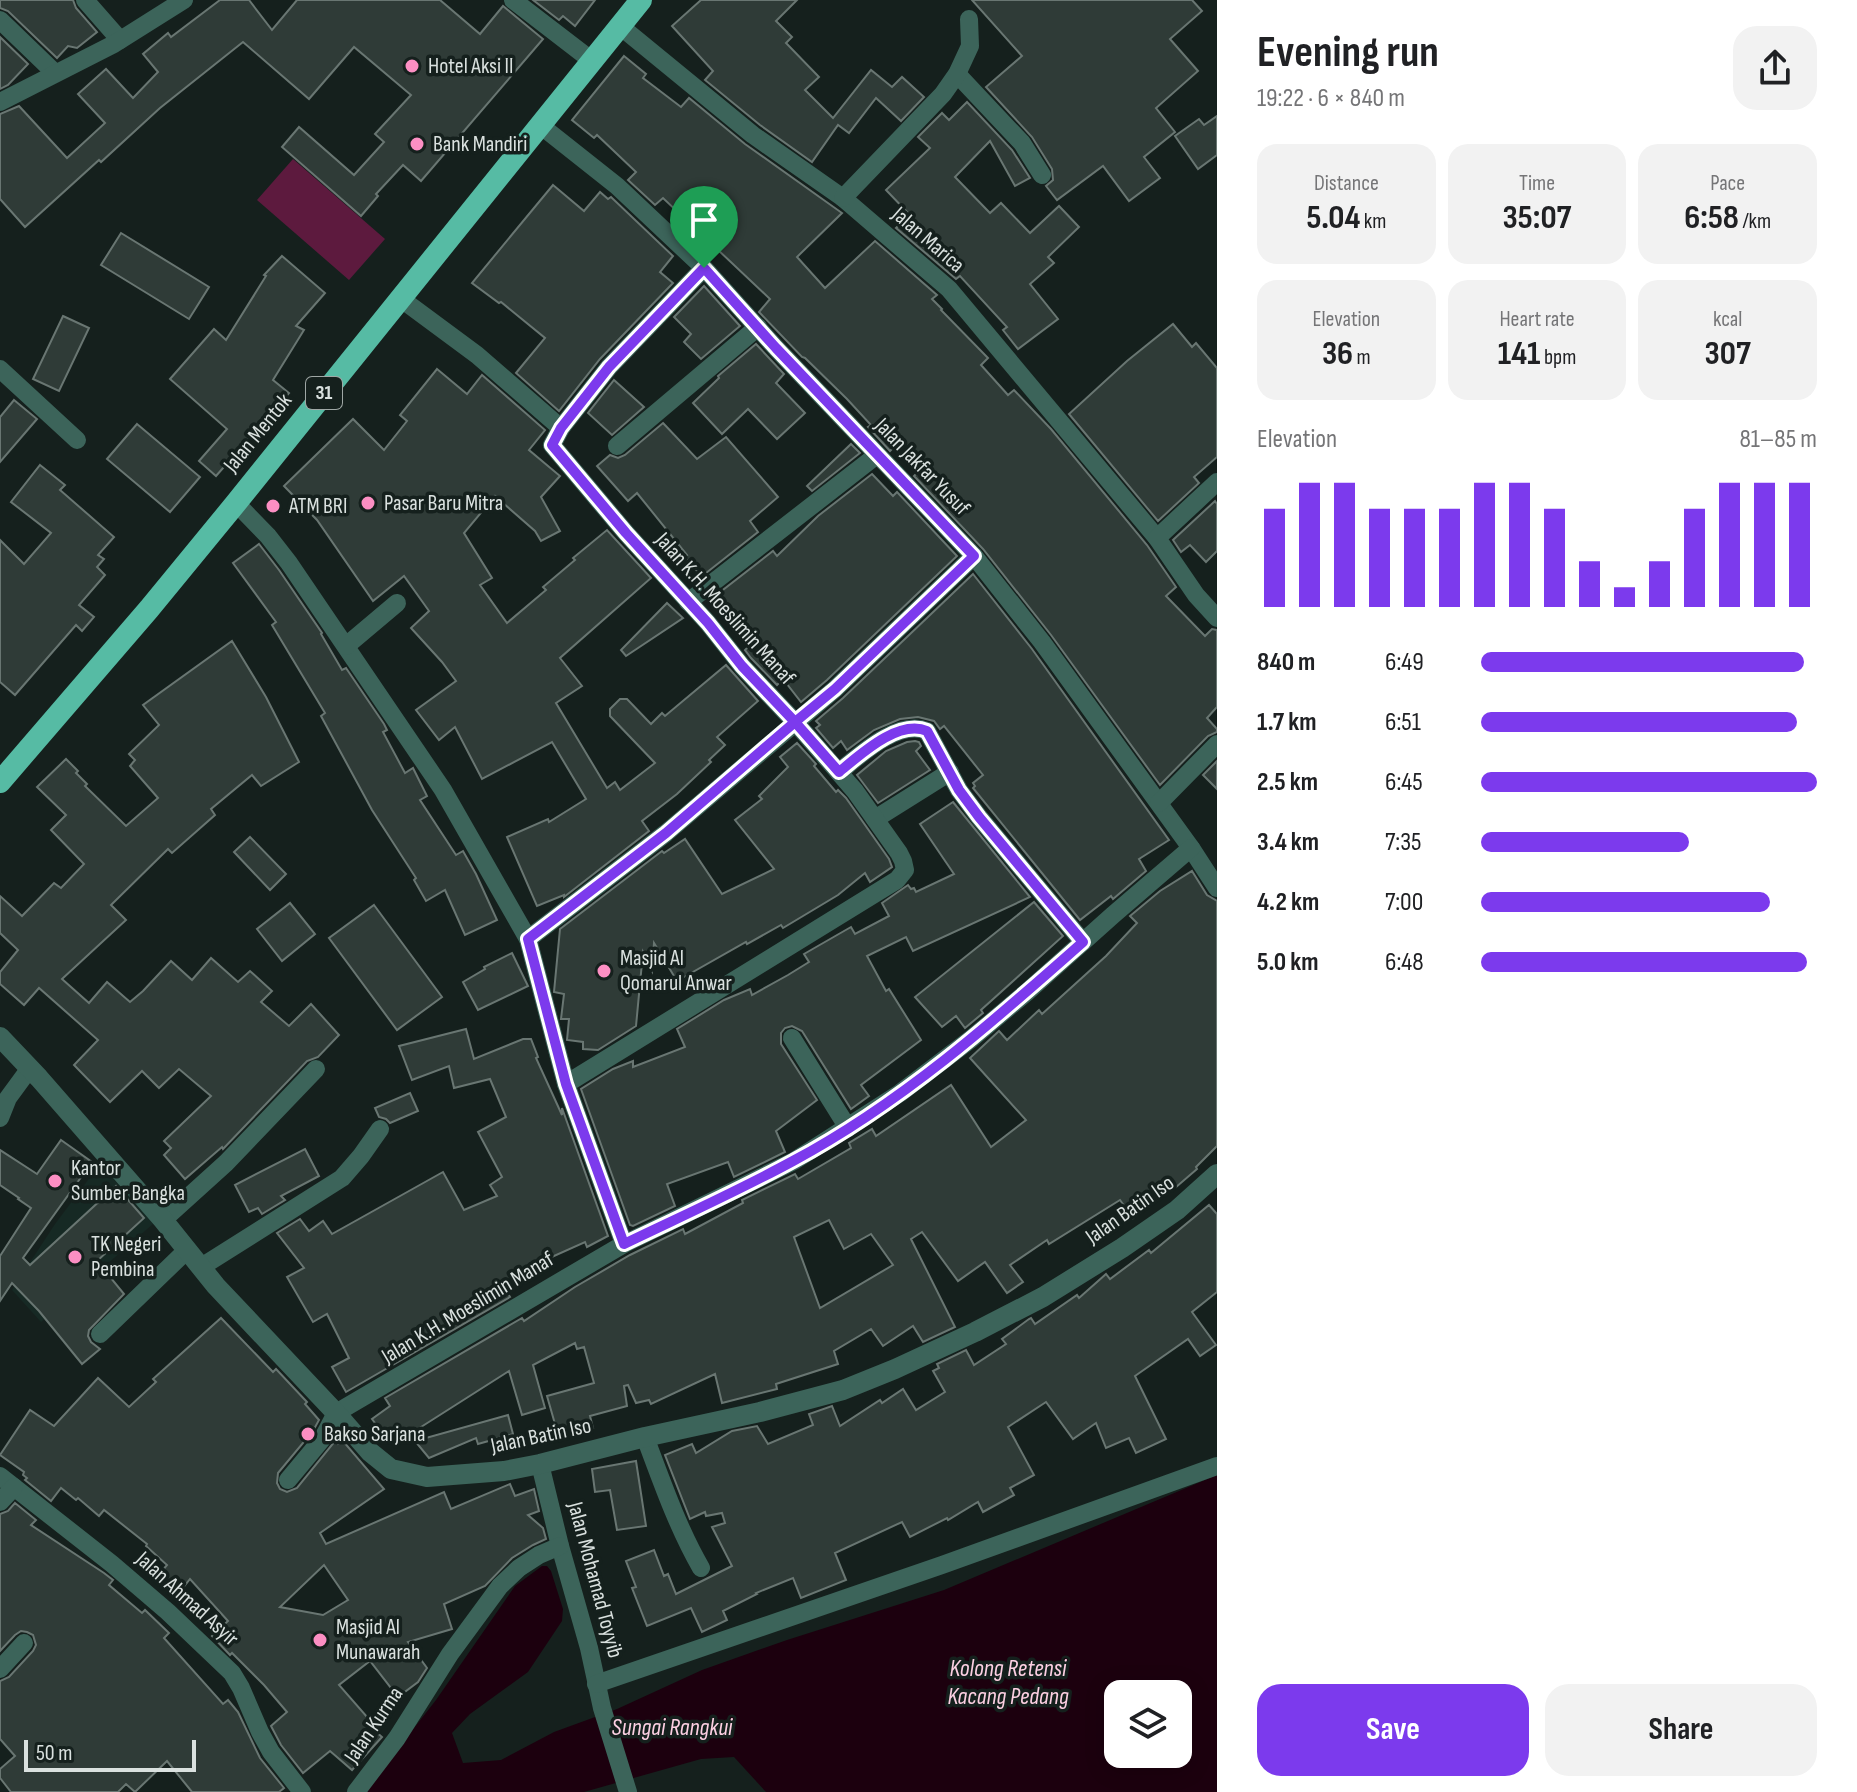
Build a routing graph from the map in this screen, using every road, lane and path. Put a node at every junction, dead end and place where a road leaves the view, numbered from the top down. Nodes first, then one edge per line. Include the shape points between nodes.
1 (85, 0) edge
2 (184, 0) edge
3 (513, 0) edge
4 (641, 0) edge
5 (969, 19) dead end
6 (0, 20) edge
7 (620, 26) junction
8 (120, 40) junction
9 (591, 60) junction
10 (55, 73) junction
11 (957, 74) junction
12 (0, 102) edge
13 (540, 125) junction
14 (1042, 175) dead end
15 (843, 198) junction
16 (704, 268) junction
17 (400, 298) junction
18 (758, 327) junction
19 (0, 369) edge
20 (556, 437) junction
21 (77, 440) dead end
22 (617, 446) dead end
23 (877, 455) junction
24 (1217, 482) edge
25 (236, 503) junction
26 (1157, 538) junction
27 (974, 556) junction
28 (688, 602) junction
29 (397, 603) dead end
30 (1217, 618) edge
31 (346, 646) junction
32 (795, 722) junction
33 (1217, 744) edge
34 (839, 772) junction
35 (950, 772) junction
36 (0, 782) edge
37 (1159, 803) junction
38 (875, 819) junction
39 (1191, 848) junction
40 (1214, 876) edge
41 (528, 939) junction
42 (1083, 942) junction
43 (0, 1037) edge
44 (792, 1038) dead end
45 (30, 1068) junction
46 (316, 1069) dead end
47 (566, 1084) junction
48 (0, 1118) edge
49 (848, 1128) junction
50 (380, 1129) dead end
51 (1217, 1174) edge
52 (163, 1220) junction
53 (624, 1244) junction
54 (187, 1250) junction
55 (201, 1267) junction
56 (100, 1334) dead end
57 (336, 1413) junction
58 (645, 1437) junction
59 (540, 1464) junction
60 (1217, 1466) edge
61 (288, 1480) dead end
62 (7, 1481) edge
63 (0, 1502) edge
64 (560, 1546) junction
65 (701, 1568) dead end
66 (24, 1643) dead end
67 (0, 1669) edge
68 (596, 1684) junction
69 (302, 1792) edge
70 (356, 1792) edge
71 (628, 1792) edge

1 - 8 street
2 - 8 street
3 - 9 street
4 - 7 highway, Jalan Mentok / 31
5 - 11 street via 970,46
6 - 10 street
7 - 9 highway, Jalan Mentok / 31
7 - 15 street, Jalan Marica via 753,135
8 - 10 street
9 - 13 highway, Jalan Mentok / 31
10 - 12 street
11 - 14 street via 1022,143
11 - 15 street
13 - 16 street, Jalan Jakfar Yusuf via 617,186
13 - 17 highway, Jalan Mentok / 31
15 - 26 street, Jalan Marica via 949,289
16 - 18 street, Jalan Jakfar Yusuf
16 - 20 street via 609,367
17 - 20 street, Jalan K.H. Moeslimin Manaf via 477,355
17 - 25 highway, Jalan Mentok / 31
18 - 22 street
18 - 23 street, Jalan Jakfar Yusuf
19 - 21 street
20 - 28 street, Jalan K.H. Moeslimin Manaf via 616,522
23 - 27 street, Jalan Jakfar Yusuf
23 - 28 street
24 - 26 street
25 - 31 street via 289,563
25 - 36 highway, Jalan Mentok / 31
26 - 30 street, Jalan Marica
27 - 32 street
27 - 37 street, Jalan Jakfar Yusuf
28 - 32 street, Jalan K.H. Moeslimin Manaf
29 - 31 street
31 - 41 street via 443,790
32 - 34 street, Jalan K.H. Moeslimin Manaf
32 - 41 street via 666,833
33 - 37 street
34 - 35 street via 881,739 919,728 927,731
34 - 38 street, Jalan K.H. Moeslimin Manaf
35 - 38 street
35 - 42 street via 979,817
37 - 39 street, Jalan Jakfar Yusuf
38 - 47 street, Jalan K.H. Moeslimin Manaf via 903,861 905,870 897,880
39 - 40 street, Jalan Jakfar Yusuf
39 - 42 street, Jalan K.H. Moeslimin Manaf
41 - 47 street
42 - 49 street, Jalan K.H. Moeslimin Manaf via 971,1039
43 - 45 street, Jalan Batin Iso
44 - 49 street
45 - 48 street
45 - 52 street, Jalan Batin Iso
46 - 52 street
47 - 53 street
49 - 53 street, Jalan K.H. Moeslimin Manaf via 794,1161
50 - 55 street via 342,1178
51 - 58 street, Jalan Batin Iso via 1177,1210 1043,1297 908,1363 843,1390
52 - 54 street, Jalan Batin Iso
53 - 57 street, Jalan K.H. Moeslimin Manaf
54 - 55 street, Jalan Batin Iso
54 - 56 street
55 - 57 street, Jalan Batin Iso
57 - 59 street, Jalan Batin Iso via 391,1469 427,1477
57 - 61 street
58 - 59 street, Jalan Batin Iso
58 - 65 street
59 - 64 street, Jalan Mohamad Toyyib
60 - 68 street
62 - 63 street
62 - 69 street, Jalan Ahmad Asyir via 168,1612 232,1673 271,1752
64 - 68 street, Jalan Mohamad Toyyib
64 - 70 street, Jalan Kurma via 519,1568 500,1586
66 - 67 street
68 - 71 street, Jalan Mohamad Toyyib

